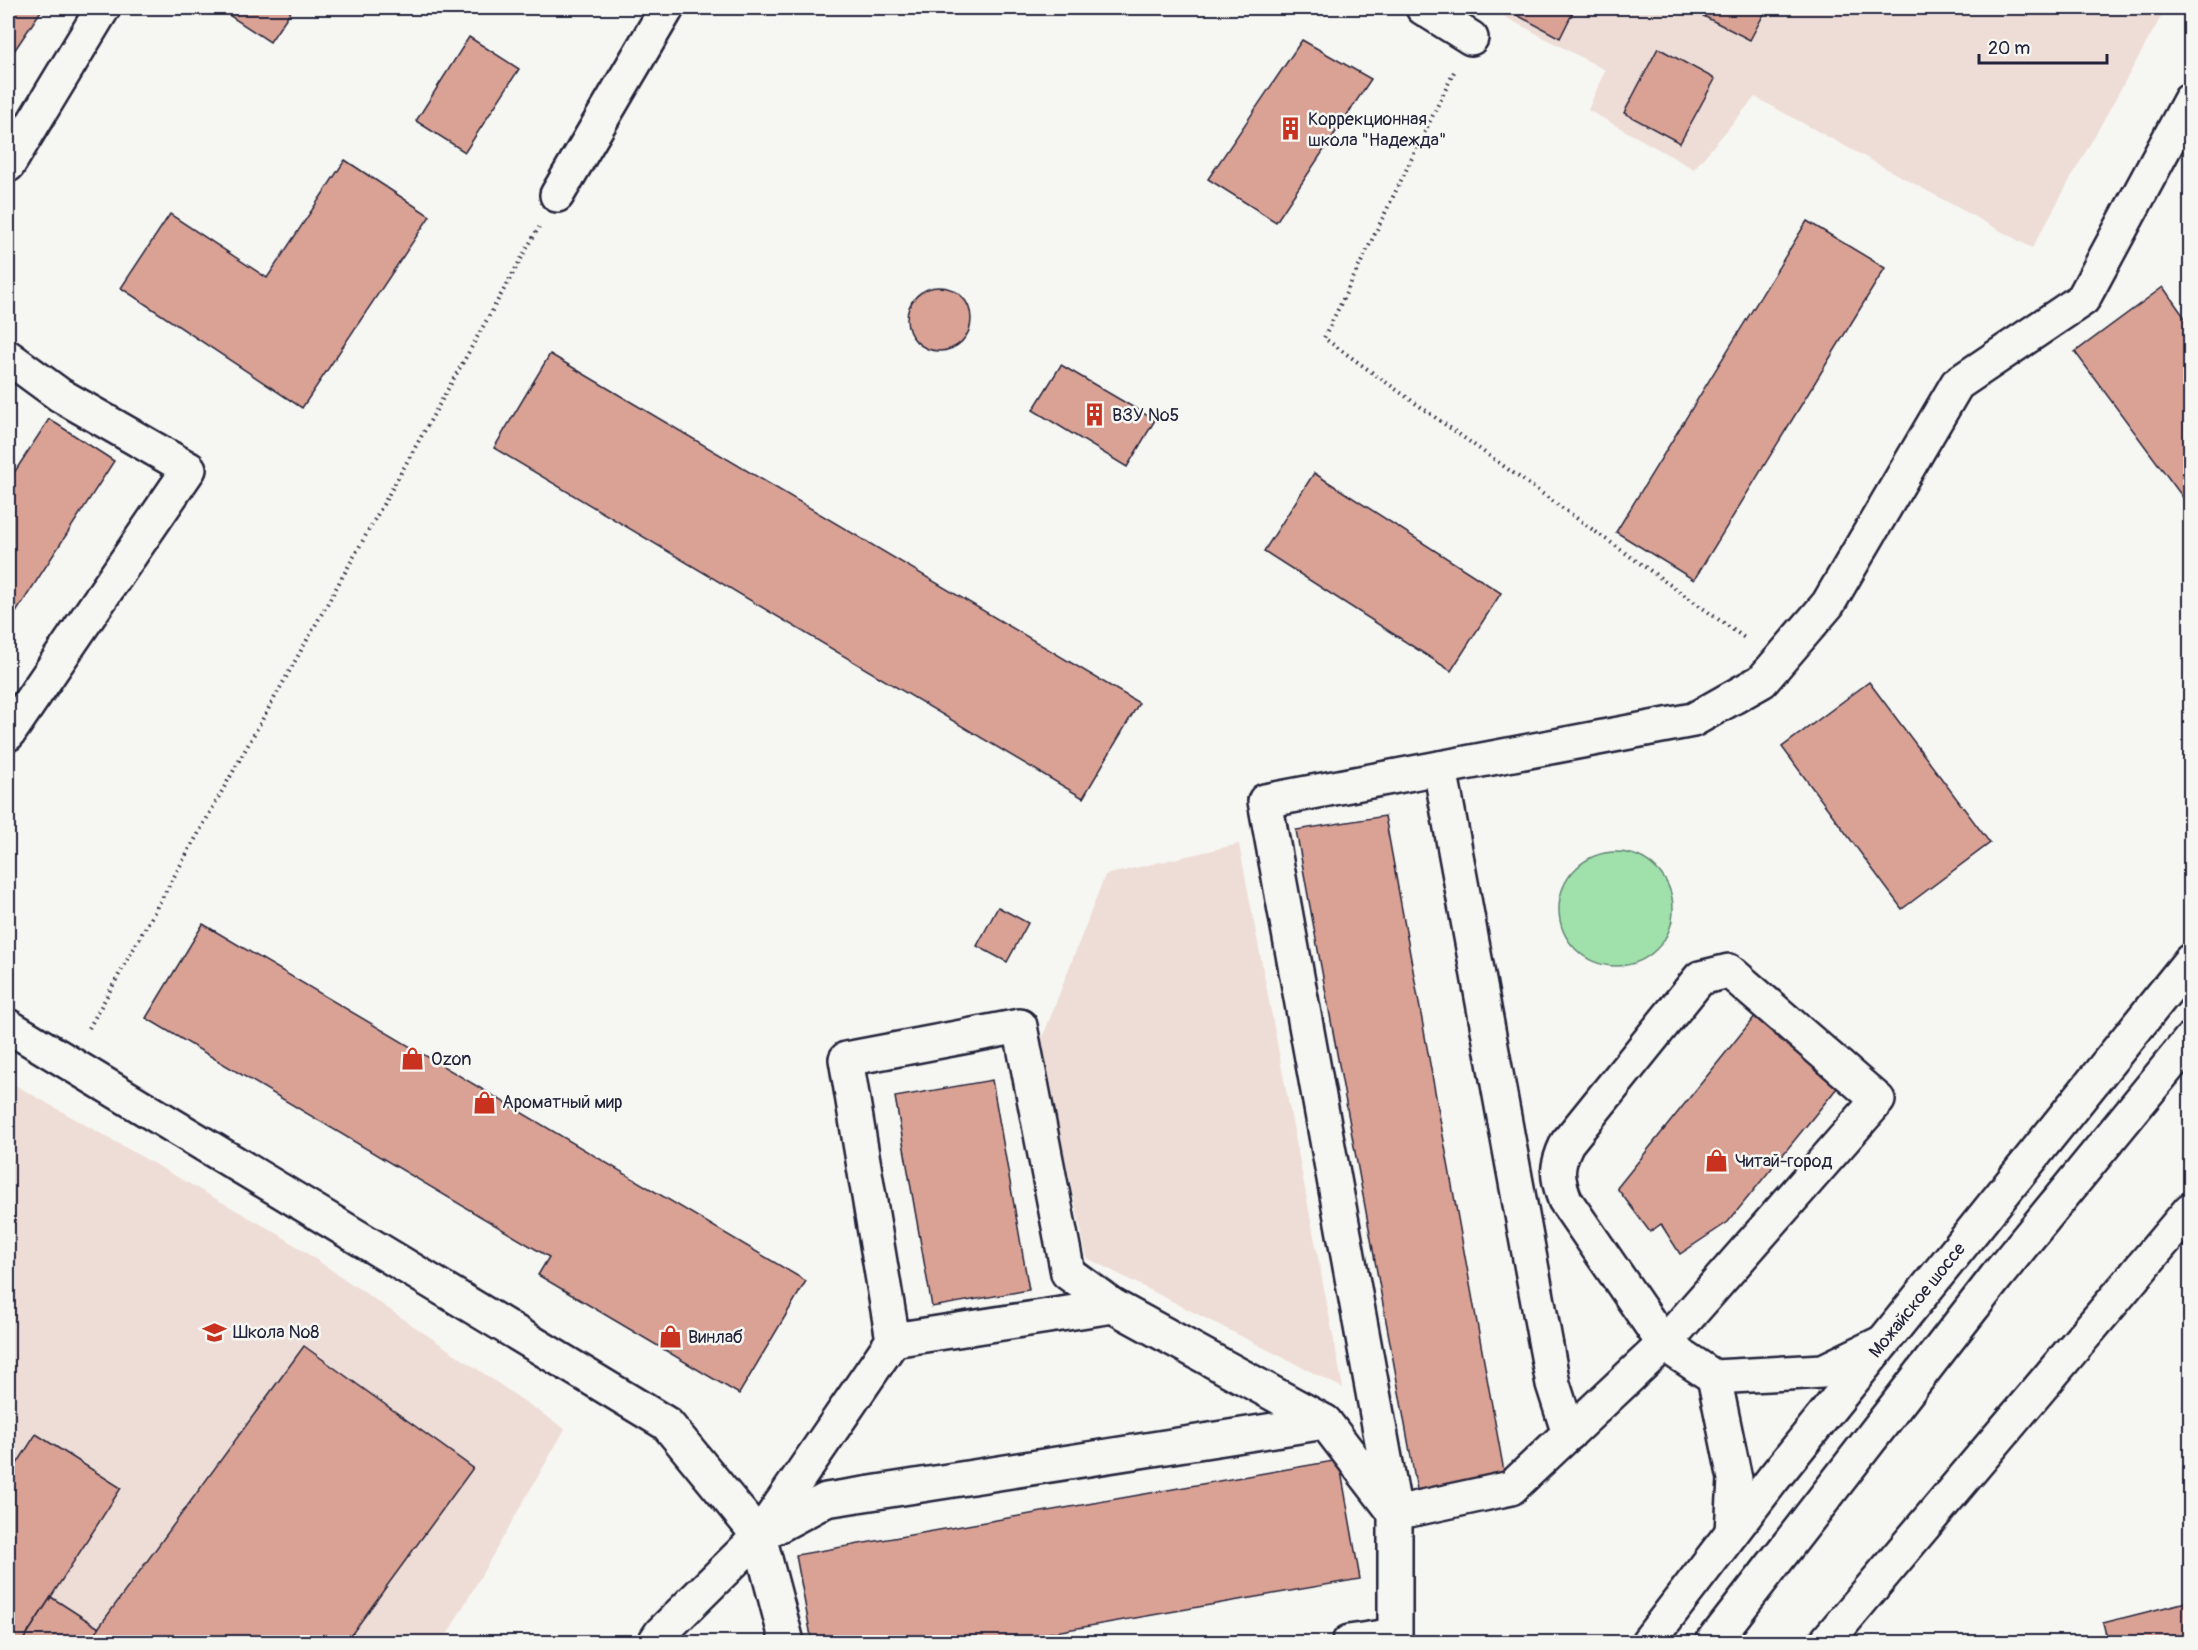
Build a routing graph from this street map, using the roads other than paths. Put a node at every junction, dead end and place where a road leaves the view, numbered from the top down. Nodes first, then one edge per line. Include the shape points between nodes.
1 (103, 8) edge
2 (667, 8) edge
3 (1423, 8) edge
4 (1471, 38) road end
5 (2190, 100) edge
6 (8, 165) edge
7 (558, 195) road end
8 (8, 357) edge
9 (8, 734) edge
10 (1440, 768) junction
11 (2190, 961) edge
12 (8, 1026) edge
13 (2190, 1040) edge
14 (2190, 1210) edge
15 (1113, 1306) junction
16 (893, 1340) junction
17 (1883, 1342) junction
18 (1664, 1344) junction
19 (1714, 1377) junction
20 (1325, 1422) junction
21 (1569, 1434) junction
22 (1395, 1513) junction
23 (1732, 1532) junction
24 (759, 1536) junction
25 (655, 1642) edge
26 (787, 1642) edge
27 (1349, 1642) edge
28 (1648, 1642) edge
29 (1713, 1642) edge
30 (1826, 1642) edge

1 - 6 main road
2 - 7 main road
3 - 4 main road
5 - 10 main road via 2083,299 1957,384 1828,604 1762,681 1693,720
8 - 9 main road via 60,395 189,469
10 - 21 main road via 1553,1384
10 - 22 main road via 1265,801
11 - 17 main road, Можайское шоссе
12 - 24 main road via 668,1424
13 - 29 main road via 1996,1276
14 - 30 main road
15 - 16 main road
15 - 16 main road via 1068,1273 1020,1026 846,1059
15 - 20 main road
16 - 24 main road
17 - 19 main road via 1824,1371
17 - 23 main road, Можайское шоссе
18 - 18 main road via 1878,1100 1729,971 1700,978 1567,1143 1559,1161 1557,1180 1566,1200
18 - 19 main road
18 - 21 main road
19 - 23 main road via 1735,1479
20 - 22 main road
20 - 24 main road via 826,1500
21 - 22 main road via 1511,1488
22 - 27 main road via 1395,1635
23 - 28 main road, Можайское шоссе
24 - 25 main road
24 - 26 main road

